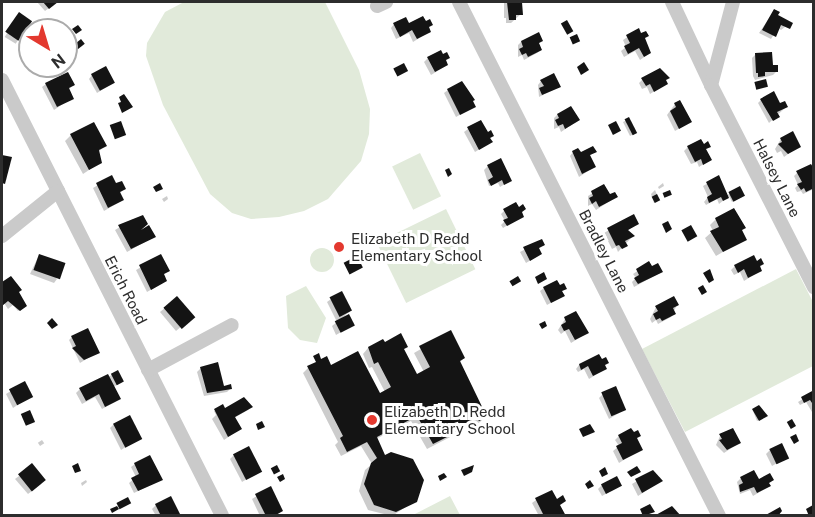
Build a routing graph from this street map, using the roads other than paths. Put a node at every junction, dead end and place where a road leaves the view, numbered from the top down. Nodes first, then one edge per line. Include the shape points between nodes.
1 (459, 2) edge
2 (672, 2) edge
3 (733, 2) edge
4 (2, 80) edge
5 (711, 85) junction
6 (57, 191) junction
7 (2, 236) edge
8 (813, 287) edge
9 (232, 325) dead end
10 (148, 370) junction
11 (222, 516) edge
12 (719, 516) edge

1 - 12 street, Bradley Lane
2 - 5 street, Halsey Lane
3 - 5 street
4 - 6 street, Erich Road
5 - 8 street, Halsey Lane
6 - 7 street
6 - 10 street, Erich Road
9 - 10 street
10 - 11 street, Erich Road

